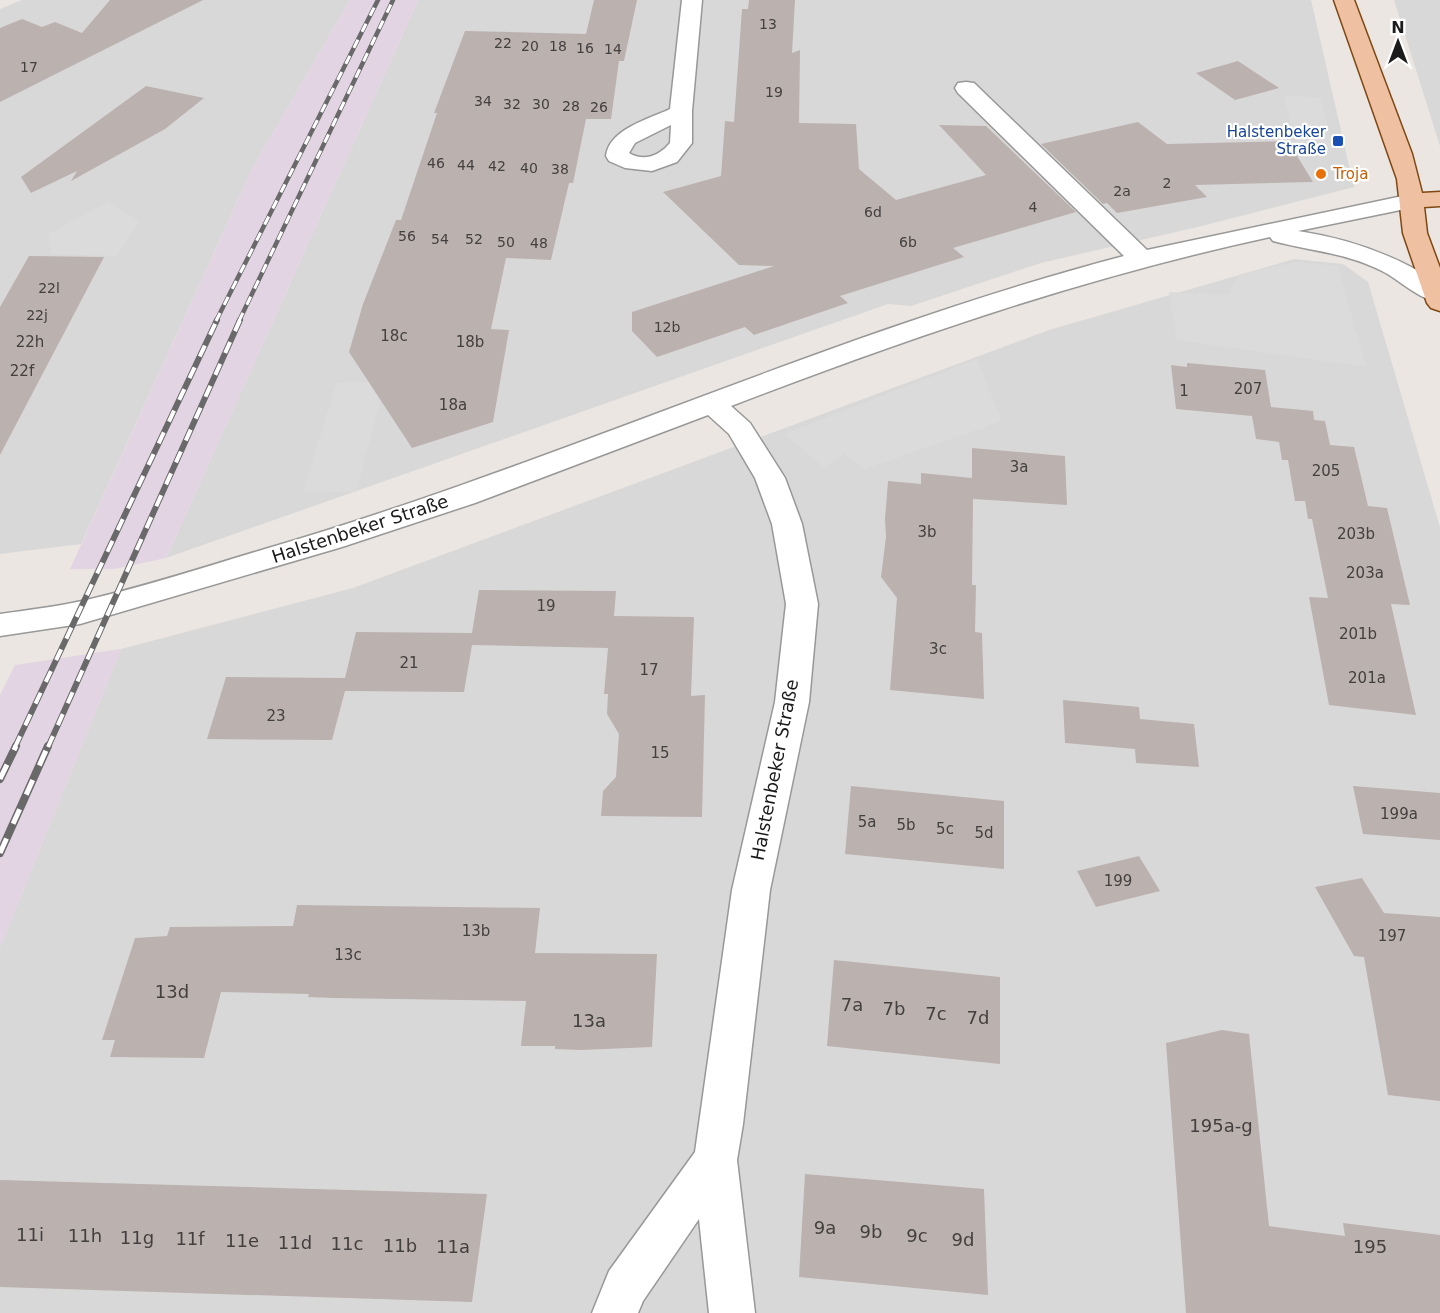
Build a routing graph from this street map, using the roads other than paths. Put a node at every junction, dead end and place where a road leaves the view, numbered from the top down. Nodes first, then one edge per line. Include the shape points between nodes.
1 (692, 0) edge
2 (1344, 0) edge
3 (966, 88) dead end
4 (681, 112) dead end
5 (1440, 199) edge
6 (1412, 201) junction
7 (1259, 233) junction
8 (1142, 259) junction
9 (1438, 299) edge
10 (712, 404) junction
11 (0, 625) edge
12 (715, 1160) junction
13 (615, 1313) edge
14 (732, 1313) edge

1 - 4 street
2 - 6 main road via 1401,154
3 - 8 street
5 - 6 main road
6 - 7 street, Halstenbeker Straße
6 - 9 main road via 1415,233
7 - 8 street, Halstenbeker Straße
7 - 9 street via 1357,249 1405,271
8 - 10 street, Halstenbeker Straße via 949,316
10 - 11 street, Halstenbeker Straße via 462,497 332,539 99,608
10 - 12 street, Halstenbeker Straße via 740,429 770,478 787,524 802,604 792,702 751,890
12 - 13 street, Halstenbeker Straße via 625,1287
12 - 14 street, Halstenbeker Straße

